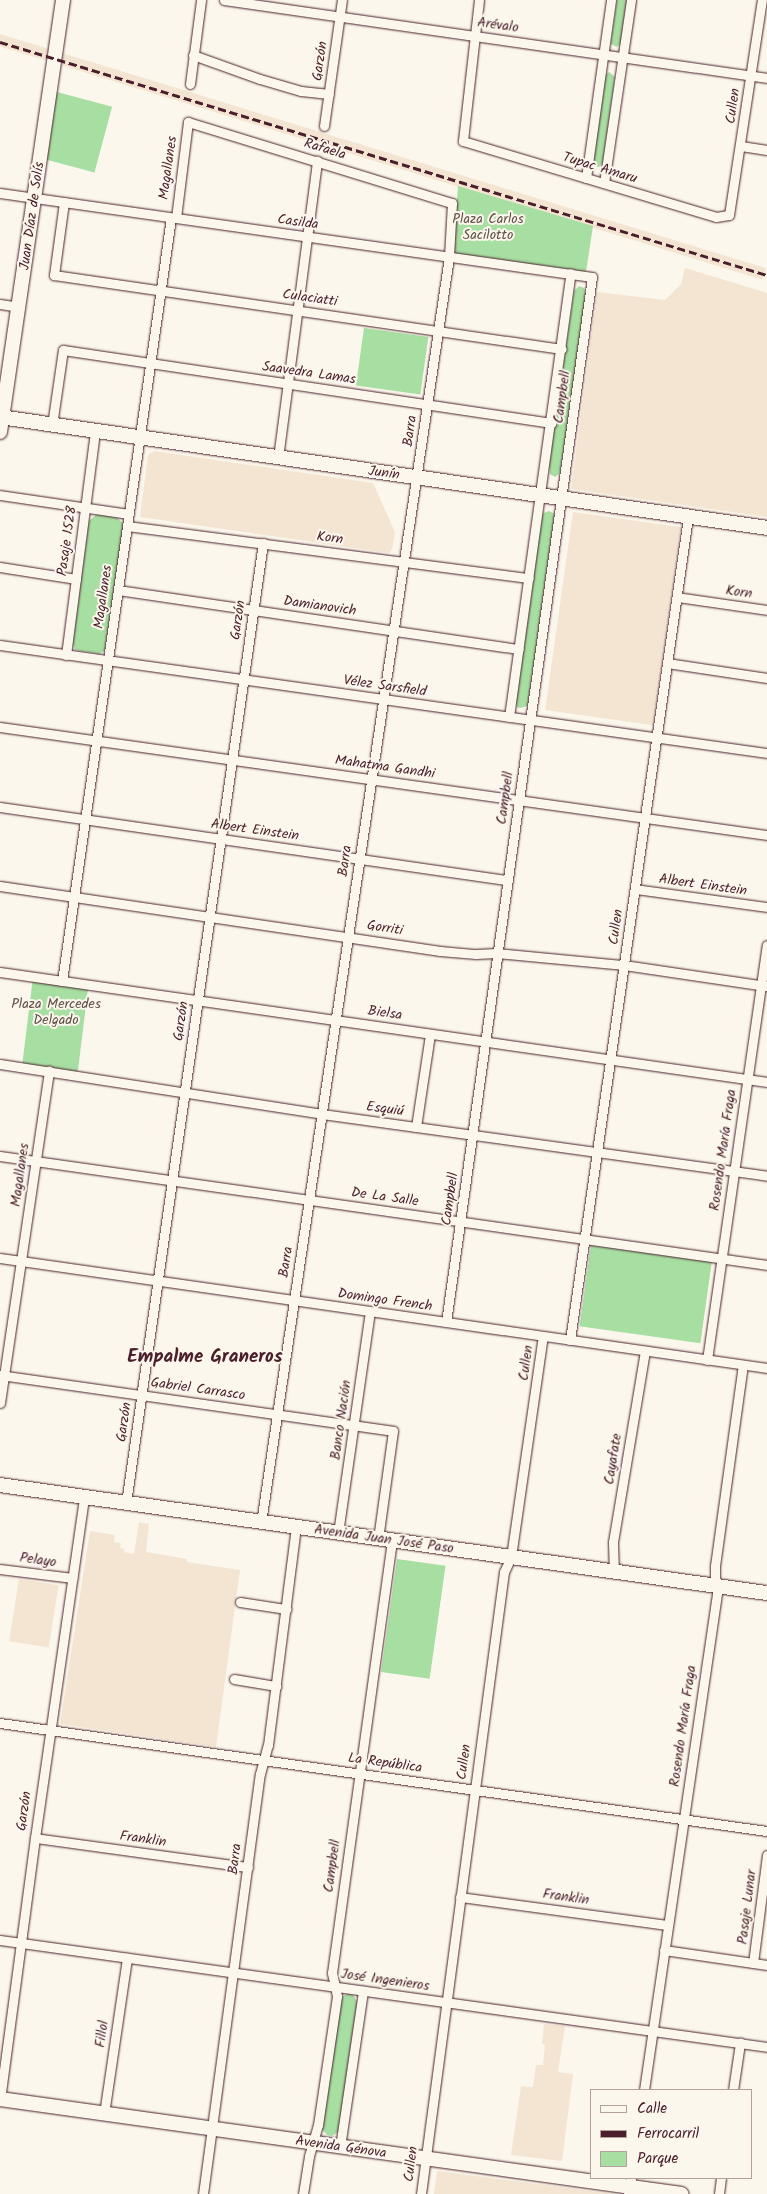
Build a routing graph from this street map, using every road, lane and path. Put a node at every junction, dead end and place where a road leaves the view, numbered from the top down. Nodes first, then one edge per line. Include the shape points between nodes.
1 (63, 0) edge
2 (201, 0) edge
3 (224, 0) edge
4 (342, 0) edge
5 (480, 0) edge
6 (611, 0) edge
7 (631, 0) edge
8 (762, 0) edge
9 (340, 17) junction
10 (474, 36) junction
11 (193, 54) junction
12 (604, 55) junction
13 (623, 58) junction
14 (751, 76) junction
15 (767, 78) edge
16 (190, 84) dead end
17 (329, 94) junction
18 (188, 122) joint
19 (324, 126) dead end
20 (741, 146) junction
21 (767, 150) edge
22 (317, 161) junction
23 (586, 178) junction
24 (604, 184) junction
25 (0, 193) edge
26 (34, 198) junction
27 (64, 202) junction
28 (452, 203) joint
29 (730, 216) joint
30 (173, 218) junction
31 (307, 237) junction
32 (449, 257) junction
33 (571, 273) junction
34 (592, 277) joint
35 (160, 290) junction
36 (0, 304) edge
37 (18, 307) junction
38 (297, 310) junction
39 (438, 331) junction
40 (562, 349) junction
41 (150, 363) junction
42 (288, 384) junction
43 (427, 404) junction
44 (1, 417) edge
45 (552, 423) junction
46 (52, 425) junction
47 (95, 431) junction
48 (0, 432) edge
49 (139, 438) junction
50 (278, 458) junction
51 (416, 478) junction
52 (0, 495) edge
53 (542, 496) junction
54 (562, 499) junction
55 (85, 508) junction
56 (128, 514) junction
57 (688, 517) junction
58 (127, 526) junction
59 (767, 528) edge
60 (262, 544) junction
61 (404, 562) junction
62 (0, 568) edge
63 (529, 578) junction
64 (76, 579) junction
65 (118, 590) junction
66 (677, 597) junction
67 (253, 610) junction
68 (767, 610) edge
69 (394, 630) junction
70 (0, 645) edge
71 (519, 648) junction
72 (66, 655) junction
73 (108, 660) junction
74 (667, 663) junction
75 (767, 678) edge
76 (243, 680) junction
77 (384, 699) junction
78 (509, 717) junction
79 (530, 720) junction
80 (0, 727) edge
81 (657, 737) junction
82 (96, 740) junction
83 (767, 753) edge
84 (232, 759) junction
85 (372, 779) junction
86 (519, 800) junction
87 (0, 808) edge
88 (645, 817) junction
89 (85, 820) junction
90 (767, 834) edge
91 (220, 839) junction
92 (360, 859) junction
93 (506, 880) junction
94 (0, 886) edge
95 (635, 889) junction
96 (74, 896) junction
97 (767, 908) edge
98 (210, 916) junction
99 (348, 935) junction
100 (767, 945) edge
101 (496, 953) junction
102 (624, 966) junction
103 (0, 972) edge
104 (62, 981) junction
105 (764, 986) edge
106 (198, 1000) junction
107 (336, 1020) junction
108 (430, 1034) junction
109 (486, 1042) junction
110 (610, 1060) junction
111 (0, 1064) edge
112 (50, 1071) junction
113 (748, 1079) junction
114 (767, 1082) edge
115 (185, 1092) junction
116 (322, 1114) junction
117 (416, 1127) junction
118 (474, 1135) junction
119 (597, 1152) junction
120 (0, 1156) edge
121 (36, 1161) junction
122 (734, 1172) junction
123 (767, 1176) edge
124 (172, 1180) junction
125 (309, 1200) junction
126 (461, 1222) junction
127 (585, 1239) junction
128 (0, 1258) edge
129 (722, 1259) junction
130 (21, 1262) junction
131 (767, 1266) edge
132 (158, 1281) junction
133 (294, 1301) junction
134 (370, 1312) junction
135 (446, 1322) junction
136 (544, 1336) junction
137 (570, 1340) junction
138 (645, 1351) junction
139 (707, 1360) junction
140 (743, 1365) junction
141 (767, 1368) edge
142 (2, 1375) edge
143 (142, 1395) junction
144 (0, 1403) edge
145 (277, 1415) junction
146 (354, 1426) junction
147 (393, 1431) joint
148 (0, 1485) edge
149 (84, 1497) junction
150 (126, 1503) junction
151 (261, 1522) junction
152 (296, 1527) junction
153 (338, 1533) junction
154 (385, 1540) junction
155 (511, 1557) junction
156 (0, 1569) edge
157 (614, 1572) junction
158 (72, 1578) junction
159 (718, 1586) junction
160 (767, 1593) edge
161 (240, 1602) dead end
162 (286, 1609) junction
163 (234, 1679) dead end
164 (276, 1686) junction
165 (0, 1723) edge
166 (50, 1730) junction
167 (264, 1760) junction
168 (360, 1773) junction
169 (474, 1790) junction
170 (683, 1819) junction
171 (767, 1831) edge
172 (35, 1838) junction
173 (767, 1855) edge
174 (248, 1867) junction
175 (460, 1897) junction
176 (763, 1913) edge
177 (668, 1925) junction
178 (0, 1940) edge
179 (21, 1943) junction
180 (664, 1950) junction
181 (127, 1958) junction
182 (753, 1963) junction
183 (767, 1965) edge
184 (234, 1973) junction
185 (336, 1988) junction
186 (363, 1991) junction
187 (445, 2002) junction
188 (652, 2031) junction
189 (740, 2043) junction
190 (767, 2047) edge
191 (644, 2089) edge
192 (733, 2089) edge
193 (0, 2100) edge
194 (104, 2114) junction
195 (211, 2129) junction
196 (313, 2143) junction
197 (340, 2146) junction
198 (425, 2158) junction
199 (721, 2179) edge
200 (630, 2186) edge
201 (203, 2194) edge
202 (303, 2194) edge
203 (421, 2194) edge
204 (681, 2194) edge
205 (719, 2194) edge

1 - 26 main road, Juan Díaz de Solís
2 - 11 street
3 - 9 street, Arévalo
4 - 9 street, Garzón
5 - 10 street
6 - 12 street
7 - 13 street
8 - 14 street, Cullen
9 - 10 street, Arévalo
9 - 17 street, Garzón
10 - 12 street, Arévalo
10 - 23 street, Tupac Amaru via 463,141
11 - 16 street
11 - 17 street via 260,79 301,91
12 - 13 street, Arévalo
12 - 23 street
13 - 14 street, Arévalo
13 - 24 street
14 - 15 street, Arévalo
14 - 20 street, Cullen
17 - 19 street, Garzón
18 - 22 street, Rafaela
18 - 30 street, Magallanes
20 - 21 street
20 - 29 street, Cullen
22 - 28 street, Rafaela
22 - 31 street
23 - 24 street, Tupac Amaru
24 - 29 street, Tupac Amaru via 716,217
25 - 26 street, Casilda
26 - 27 street, Casilda
26 - 37 main road, Juan Díaz de Solís
27 - 30 street, Casilda
27 - 35 street, Culaciatti via 54,275
28 - 32 street, Barra
30 - 31 street, Casilda
30 - 35 street, Magallanes
31 - 32 street, Casilda
31 - 38 street
32 - 33 street, Casilda
32 - 39 street, Barra
33 - 34 street, Casilda
33 - 40 street, Campbell
34 - 54 street, Campbell
35 - 38 street, Culaciatti
35 - 41 street, Magallanes
36 - 37 street
37 - 44 main road, Juan Díaz de Solís
38 - 39 street, Culaciatti
38 - 42 street
39 - 40 street, Culaciatti
39 - 43 street, Barra
40 - 45 street, Campbell
41 - 42 street, Saavedra Lamas
41 - 46 street, Saavedra Lamas via 63,350
41 - 49 street, Magallanes
42 - 43 street, Saavedra Lamas
42 - 50 street
43 - 45 street, Saavedra Lamas
43 - 51 street, Barra
44 - 46 main road, Junín
44 - 48 main road, Juan Díaz de Solís
45 - 53 street, Campbell
46 - 47 main road, Junín
47 - 49 main road, Junín
47 - 55 street, Pasaje 1528
49 - 50 main road, Junín
49 - 56 street, Magallanes
50 - 51 main road, Junín
51 - 53 main road, Junín
51 - 61 street, Barra
52 - 55 street
53 - 54 main road, Junín
53 - 63 street, Campbell
54 - 57 main road, Junín
54 - 79 street, Campbell
55 - 56 street
55 - 64 street, Pasaje 1528
56 - 58 street, Magallanes
57 - 59 main road, Junín
57 - 66 street, Cullen
58 - 60 street, Korn
58 - 65 street, Magallanes
60 - 61 street, Korn
60 - 67 street, Garzón
61 - 63 street, Korn
61 - 69 street, Barra
62 - 64 street
63 - 71 street, Campbell
64 - 72 street, Pasaje 1528
65 - 67 street, Damianovich
65 - 73 street, Magallanes
66 - 68 street, Korn
66 - 74 street, Cullen
67 - 69 street, Damianovich
67 - 76 street, Garzón
69 - 71 street, Damianovich
69 - 77 street, Barra
70 - 72 street, Vélez Sarsfield
71 - 78 street, Campbell
72 - 73 street, Vélez Sarsfield
73 - 76 street, Vélez Sarsfield
73 - 82 street, Magallanes
74 - 75 street
74 - 81 street, Cullen
76 - 77 street, Vélez Sarsfield
76 - 84 street, Garzón
77 - 78 street, Vélez Sarsfield
77 - 85 street, Barra
78 - 79 street, Vélez Sarsfield
79 - 81 street, Vélez Sarsfield
79 - 86 street, Campbell
80 - 82 street, Mahatma Gandhi
81 - 83 street, Vélez Sarsfield
81 - 88 street, Cullen
82 - 84 street, Mahatma Gandhi
82 - 89 street, Magallanes
84 - 85 street, Mahatma Gandhi
84 - 91 street, Garzón
85 - 86 street, Mahatma Gandhi
85 - 92 street, Barra
86 - 88 street, Mahatma Gandhi
86 - 93 street, Campbell
87 - 89 street, Albert Einstein
88 - 90 street, Mahatma Gandhi
88 - 95 street, Cullen
89 - 91 street, Albert Einstein
89 - 96 street, Magallanes
91 - 92 street, Albert Einstein
91 - 98 street, Garzón
92 - 93 street, Albert Einstein
92 - 99 street, Barra
93 - 101 street, Campbell
94 - 96 street, Gorriti
95 - 97 street, Albert Einstein
95 - 102 street, Cullen
96 - 98 street, Gorriti
96 - 104 street, Magallanes
98 - 99 street, Gorriti
98 - 106 street, Garzón
99 - 101 street, Gorriti via 440,951
99 - 107 street, Barra
100 - 105 street, Rosendo María Fraga
101 - 102 street, Gorriti
101 - 109 street, Campbell
102 - 105 street, Gorriti
102 - 110 street, Cullen
103 - 104 street, Bielsa
104 - 106 street, Bielsa
105 - 113 street, Rosendo María Fraga
106 - 107 street, Bielsa
106 - 115 street, Garzón
107 - 108 street, Bielsa
107 - 116 street, Barra
108 - 109 street, Bielsa
108 - 117 street
109 - 110 street, Bielsa
109 - 118 street, Campbell
110 - 113 street, Bielsa
110 - 119 street, Cullen
111 - 112 street, Esquiú
112 - 115 street, Esquiú
112 - 121 street, Magallanes
113 - 114 street, Bielsa
113 - 122 street, Rosendo María Fraga
115 - 116 street, Esquiú
115 - 124 street, Garzón
116 - 117 street, Esquiú
116 - 125 street, Barra
117 - 118 street, Esquiú
118 - 119 street, Esquiú
118 - 126 street, Campbell
119 - 122 street, Esquiú
119 - 127 street, Cullen
120 - 121 street, De La Salle
121 - 124 street, De La Salle
121 - 130 street, Magallanes
122 - 123 street, Esquiú
122 - 129 street, Rosendo María Fraga
124 - 125 street, De La Salle
124 - 132 street, Garzón
125 - 126 street, De La Salle
125 - 133 street, Barra
126 - 127 street, De La Salle
126 - 135 street, Campbell
127 - 129 street, De La Salle
127 - 137 street, Cullen
128 - 130 street, Domingo French
129 - 131 street, De La Salle
129 - 139 street, Rosendo María Fraga
130 - 132 street, Domingo French
130 - 142 street, Magallanes
132 - 133 street, Domingo French
132 - 143 street, Garzón
133 - 134 street, Domingo French
133 - 145 street, Barra
134 - 135 street, Domingo French
134 - 146 street, Banco Nación
135 - 136 street, Domingo French
136 - 137 street, Domingo French
136 - 155 street, Cullen
137 - 138 street, Domingo French
138 - 139 street, Domingo French
138 - 157 street, Cayafate via 613,1542
139 - 140 street, Domingo French
140 - 141 street, Domingo French
140 - 159 street, Rosendo María Fraga via 715,1566
142 - 143 street, Gabriel Carrasco
142 - 144 street, Magallanes
143 - 145 street, Gabriel Carrasco
143 - 150 street, Garzón
145 - 146 street, Gabriel Carrasco
145 - 151 street, Barra
146 - 147 street, Gabriel Carrasco
146 - 153 street, Banco Nación
147 - 154 street, Campbell
148 - 149 main road, Avenida Juan José Paso
149 - 150 main road, Avenida Juan José Paso
149 - 158 street, Garzón
150 - 151 main road, Avenida Juan José Paso
151 - 152 main road, Avenida Juan José Paso
152 - 153 main road, Avenida Juan José Paso
152 - 162 street, Barra
153 - 154 main road, Avenida Juan José Paso
154 - 155 main road, Avenida Juan José Paso
154 - 168 street, Campbell
155 - 157 main road, Avenida Juan José Paso
155 - 169 street, Cullen via 504,1572
156 - 158 street, Pelayo
157 - 159 main road, Avenida Juan José Paso
158 - 166 street, Garzón
159 - 160 main road, Avenida Juan José Paso
159 - 170 street, Rosendo María Fraga
161 - 162 street
162 - 164 street, Barra
163 - 164 street
164 - 167 street, Barra
165 - 166 street, La República
166 - 167 street, La República
166 - 172 street, Garzón
167 - 168 street, La República
167 - 174 street, Barra
168 - 169 street, La República
168 - 185 street, Campbell via 332,1973
169 - 170 street, La República
169 - 175 street, Cullen
170 - 171 street, La República
170 - 177 street, Rosendo María Fraga
172 - 174 street, Franklin
172 - 179 street, Garzón
173 - 176 street, Pasaje Lunar
174 - 184 street, Barra
175 - 177 street, Franklin
175 - 187 street, Cullen
176 - 182 street, Pasaje Lunar
177 - 180 street, Rosendo María Fraga
178 - 179 street, José Ingenieros
179 - 181 street, José Ingenieros
179 - 193 street, Garzón
180 - 182 street
180 - 188 street, Rosendo María Fraga
181 - 184 street, José Ingenieros
181 - 194 street, Fillol
182 - 183 street
184 - 185 street, José Ingenieros
184 - 195 street, Barra
185 - 186 street, José Ingenieros
185 - 196 street, Campbell
186 - 187 street, José Ingenieros
186 - 197 street
187 - 188 street, José Ingenieros
187 - 198 street, Cullen
188 - 189 street, José Ingenieros
188 - 191 street, Rosendo María Fraga
189 - 190 street, José Ingenieros
189 - 192 street
193 - 194 main road, Avenida Génova
194 - 195 main road, Avenida Génova
195 - 196 main road, Avenida Génova
195 - 201 street, Barra
196 - 197 main road, Avenida Génova
196 - 202 street, Campbell
197 - 198 main road, Avenida Génova
198 - 200 main road, Avenida Génova
198 - 203 street, Cullen
199 - 205 street
200 - 204 main road, Avenida Génova

